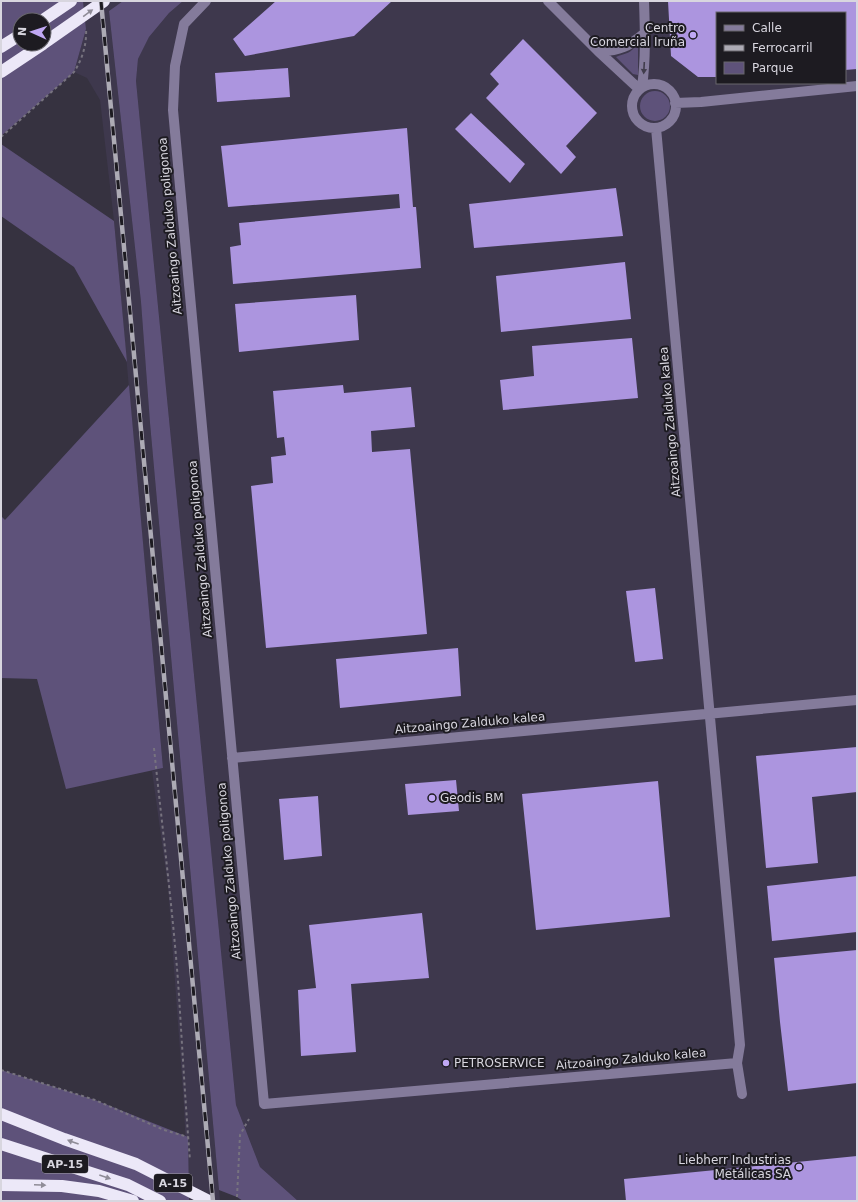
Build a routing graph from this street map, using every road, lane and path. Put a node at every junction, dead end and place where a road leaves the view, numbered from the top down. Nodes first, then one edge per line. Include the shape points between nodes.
1 (104, 1) edge
2 (206, 1) edge
3 (548, 1) edge
4 (644, 1) edge
5 (68, 4) edge
6 (52, 14) edge
7 (86, 29) dead end
8 (645, 33) junction
9 (12, 37) edge
10 (52, 39) edge
11 (1, 40) edge
12 (12, 40) edge
13 (1, 48) edge
14 (598, 51) junction
15 (31, 52) edge
16 (14, 63) junction
17 (1, 72) edge
18 (1, 76) edge
19 (857, 86) edge
20 (641, 88) junction
21 (675, 103) junction
22 (656, 128) junction
23 (1, 137) edge
24 (857, 700) edge
25 (710, 713) junction
26 (154, 748) dead end
27 (232, 758) junction
28 (737, 1063) junction
29 (1, 1070) edge
30 (742, 1094) dead end
31 (264, 1104) joint
32 (1, 1114) edge
33 (249, 1119) dead end
34 (1, 1120) edge
35 (34, 1126) junction
36 (188, 1137) junction
37 (1, 1144) edge
38 (190, 1160) dead end
39 (1, 1185) edge
40 (237, 1197) dead end
41 (128, 1199) edge
42 (160, 1201) edge
43 (209, 1201) edge

10 -> 1 highway
2 - 27 street, Aitzoaingo Zalduko poligonoa via 184,24 175,66 172,110
3 - 14 street
4 - 8 street
5 - 6 highway
7 - 23 path via 82,54 74,72
8 - 14 street via 631,45 617,50
8 -> 20 street
9 - 11 highway
12 - 13 highway
14 - 20 street
15 - 16 highway
16 - 17 highway
16 - 18 highway
19 - 21 street
20 - 21 street via 649,84 665,87 671,92
20 - 22 street via 634,95 633,113 642,124
21 - 22 street via 672,117 667,123
22 - 25 street, Aitzoaingo Zalduko kalea
24 - 25 street, Aitzoaingo Zalduko kalea
25 - 27 street, Aitzoaingo Zalduko kalea
25 - 28 street, Aitzoaingo Zalduko kalea via 740,1045
26 - 36 path via 170,889
27 - 31 street, Aitzoaingo Zalduko poligonoa
28 - 30 street, Aitzoaingo Zalduko kalea
28 - 31 street, Aitzoaingo Zalduko kalea
29 - 36 path via 95,1100 164,1130
32 - 35 highway
33 - 40 path via 240,1135
34 - 35 highway
43 -> 35 highway, A-15 via 136,1164
36 - 38 path
37 -> 42 highway, AP-15 via 128,1185
39 -> 41 highway via 62,1186 99,1190

